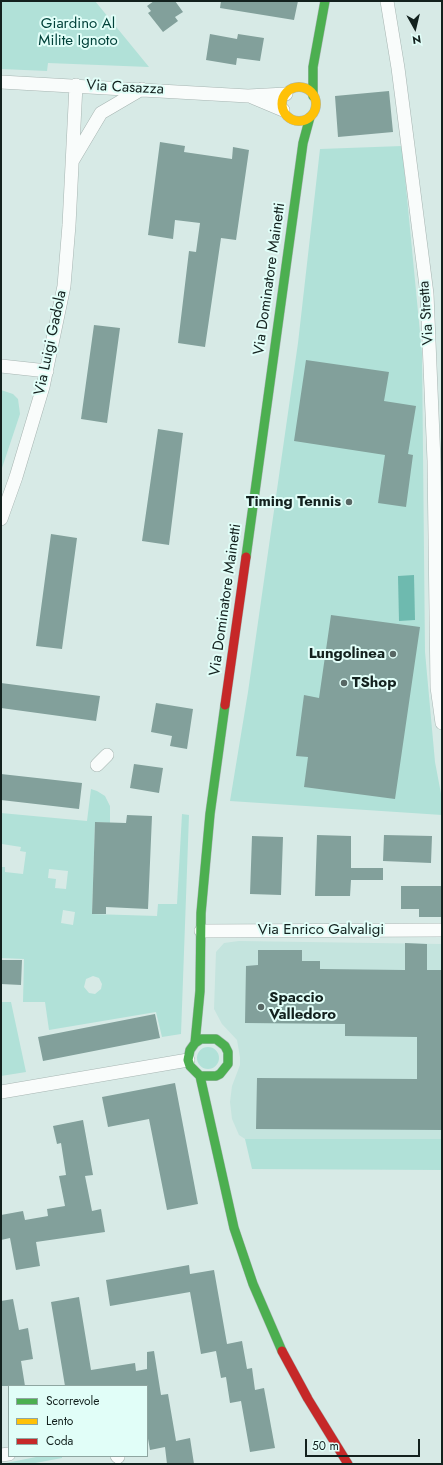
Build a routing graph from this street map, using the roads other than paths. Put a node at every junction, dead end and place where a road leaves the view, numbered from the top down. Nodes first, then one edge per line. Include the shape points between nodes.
1 (325, 1) edge
2 (387, 1) edge
3 (313, 67) junction
4 (1, 82) edge
5 (76, 85) junction
6 (142, 89) junction
7 (291, 91) junction
8 (248, 96) junction
9 (313, 96) junction
10 (286, 114) junction
11 (310, 117) junction
12 (303, 143) junction
13 (72, 162) junction
14 (1, 366) edge
15 (47, 371) junction
16 (1, 518) edge
17 (442, 723) edge
18 (108, 755) dead end
19 (97, 765) dead end
20 (442, 930) edge
21 (201, 931) junction
22 (200, 991) junction
23 (207, 1012) dead end
24 (195, 1043) junction
25 (188, 1060) junction
26 (220, 1074) junction
27 (200, 1076) junction
28 (218, 1089) dead end
29 (1, 1092) edge
30 (215, 1104) dead end
31 (210, 1127) junction
32 (348, 1464) edge

1 - 3 street
2 - 17 street, Via Stretta via 427,294 434,461 437,687
3 - 7 street
3 - 9 street
4 - 5 street, Via Casazza
5 - 6 street, Via Casazza
5 - 13 street, Via Luigi Gadola
6 - 8 street, Via Casazza
6 - 13 street, Via Luigi Gadola via 102,113
7 - 8 street, Via Casazza
7 - 9 street via 309,91
7 - 10 street via 282,101
8 - 10 street, Via Casazza
9 - 11 street via 316,105
10 - 11 street via 297,121
10 - 12 street
11 - 12 street, Via Dominatore Mainetti
12 - 21 street, Via Dominatore Mainetti via 210,814
13 - 15 street, Via Luigi Gadola via 64,286
14 - 15 street
15 - 16 street, Via Luigi Gadola via 16,477
18 - 19 street
20 - 21 street, Via Enrico Galvaligi
21 - 22 street, Via Dominatore Mainetti
22 - 23 street, Via Dominatore Mainetti
22 - 24 street, Via Dominatore Mainetti
24 - 25 street, Via Dominatore Mainetti
24 - 26 street via 215,1036 225,1046 228,1064
25 - 27 street
25 - 29 street
26 - 27 street via 210,1078
26 - 28 street
27 - 31 street
30 - 31 street
31 - 32 street via 234,1228 253,1284 278,1344

